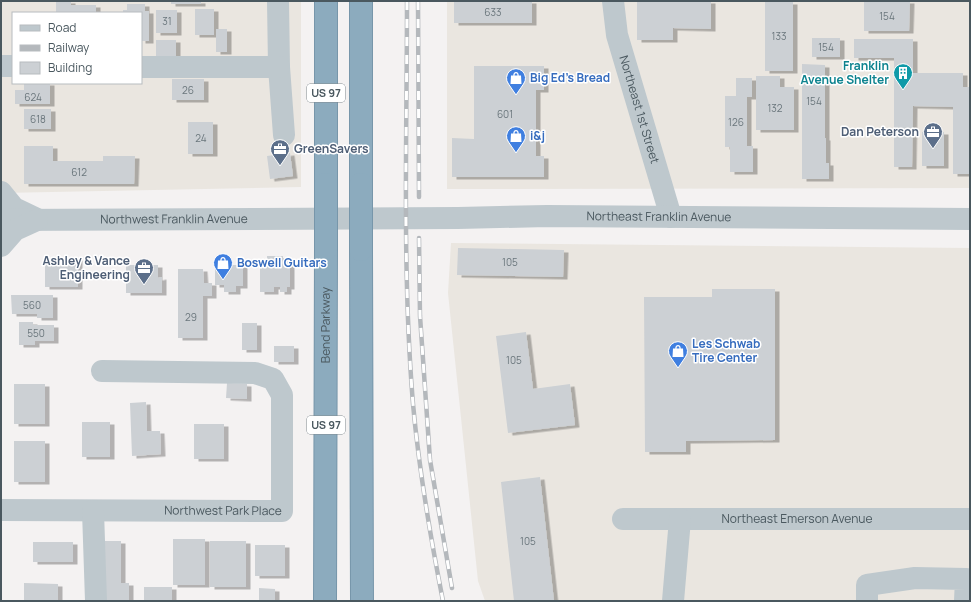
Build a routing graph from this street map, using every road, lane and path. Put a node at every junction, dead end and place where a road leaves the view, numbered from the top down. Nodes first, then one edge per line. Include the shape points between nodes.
1 (278, 1) edge
2 (326, 1) edge
3 (361, 1) edge
4 (613, 1) edge
5 (1, 66) edge
6 (12, 66) edge
7 (142, 67) edge
8 (279, 67) junction
9 (284, 135) dead end
10 (1, 192) edge
11 (671, 217) junction
12 (347, 218) joint
13 (970, 219) edge
14 (1, 220) edge
15 (38, 220) junction
16 (1, 246) edge
17 (102, 371) dead end
18 (1, 510) edge
19 (93, 511) junction
20 (623, 519) dead end
21 (680, 519) junction
22 (970, 519) edge
23 (96, 601) edge
24 (325, 601) edge
25 (362, 601) edge
26 (673, 601) edge
27 (867, 601) edge
28 (965, 601) edge

1 - 8 street
2 - 24 highway, Bend Parkway / US 97, bridge
3 - 25 highway, US 97, bridge
4 - 11 street, Northeast 1st Street via 617,35
5 - 6 street
7 - 8 street
8 - 9 street
10 - 15 street via 14,208
11 - 12 street, Northeast Franklin Avenue
11 - 13 street, Northeast Franklin Avenue
12 - 15 street, Northwest Franklin Avenue
14 - 15 street, Northwest Franklin Avenue
15 - 16 street via 15,230
17 - 19 street, Northwest Park Place via 256,373 273,379 282,395 282,511
18 - 19 street, Northwest Park Place
19 - 23 street
20 - 21 street, Northeast Emerson Avenue
21 - 22 street, Northeast Emerson Avenue
21 - 26 street
27 - 28 street via 867,585 922,578 966,579

